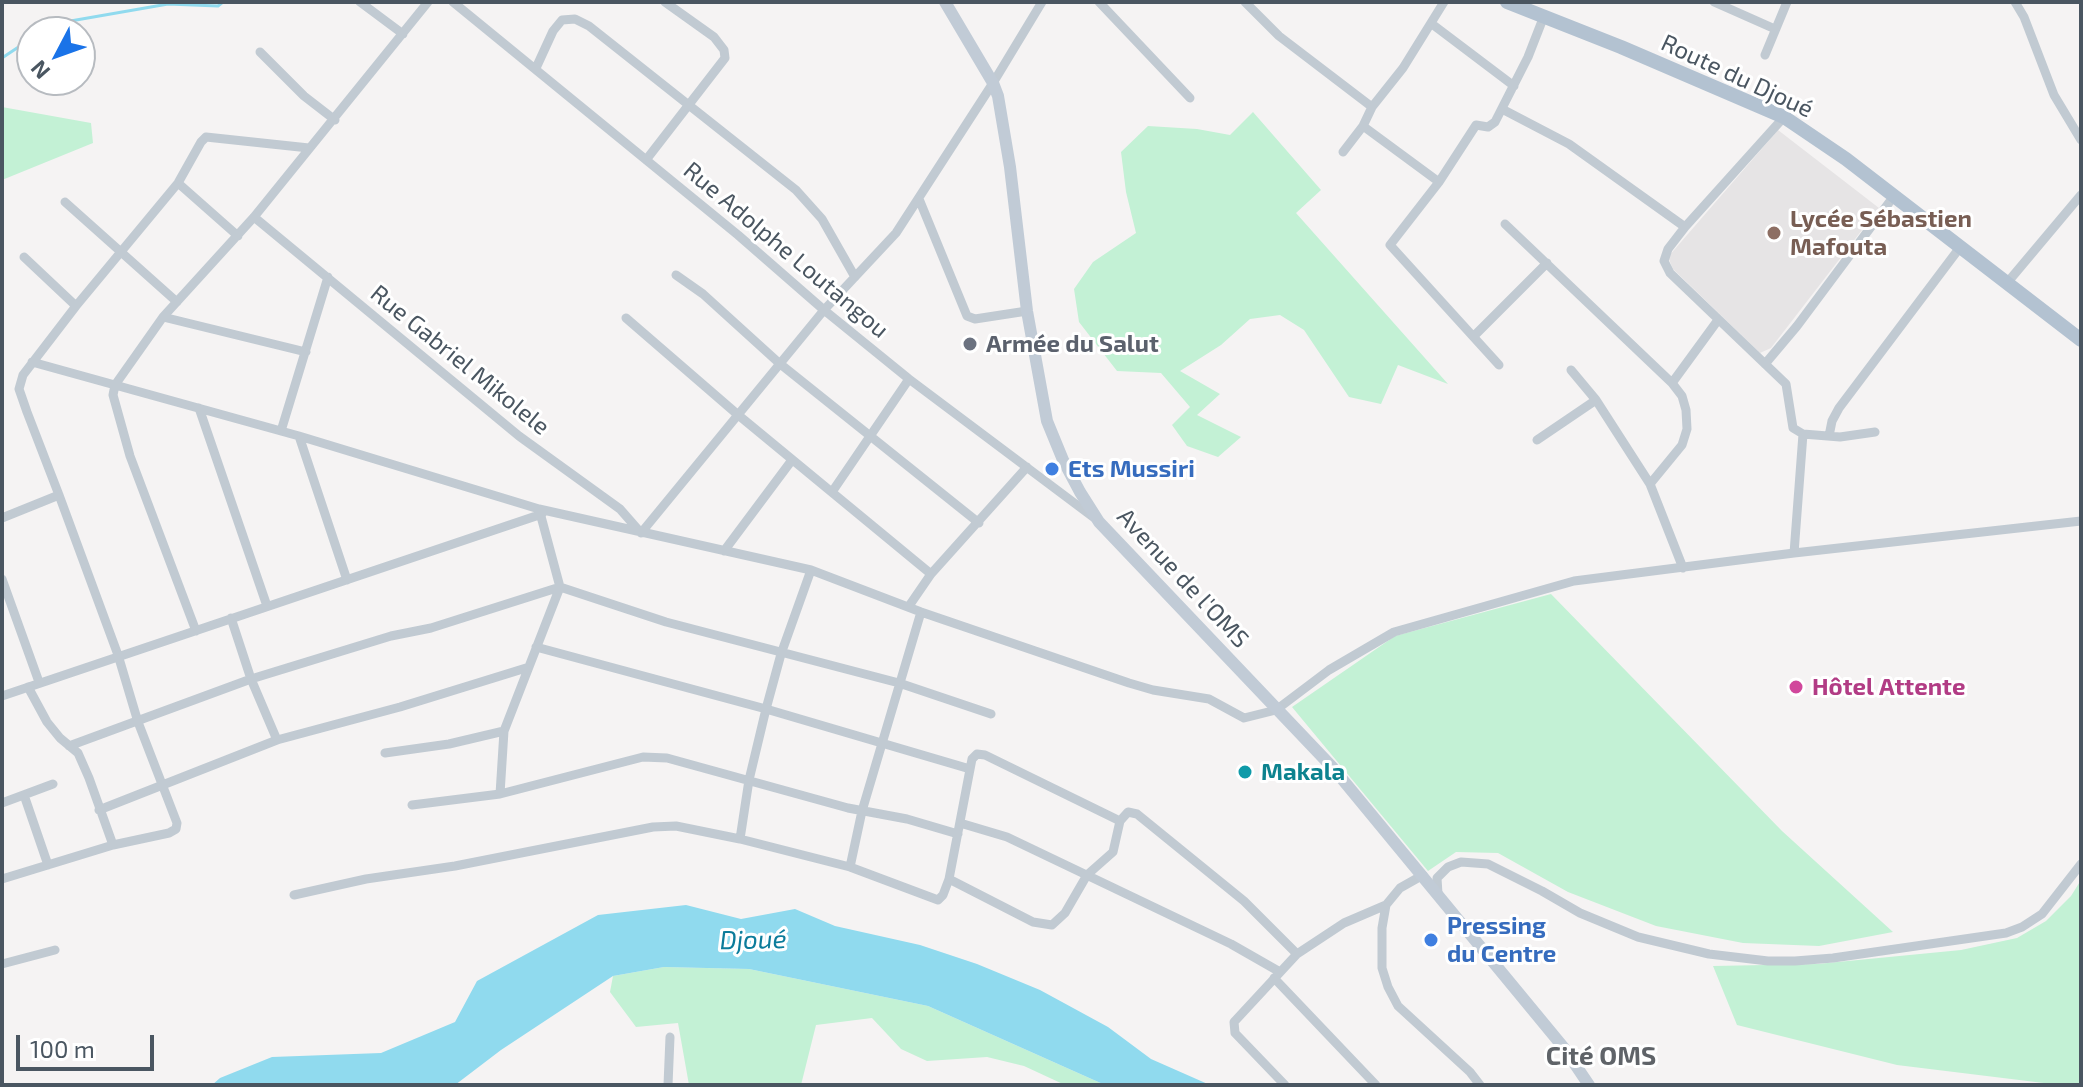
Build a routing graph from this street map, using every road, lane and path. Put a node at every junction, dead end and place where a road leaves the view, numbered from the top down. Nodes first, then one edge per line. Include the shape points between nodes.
1 (360, 2) edge
2 (428, 2) edge
3 (453, 2) edge
4 (665, 2) edge
5 (945, 2) edge
6 (1042, 2) edge
7 (1099, 2) edge
8 (1245, 2) edge
9 (1444, 2) edge
10 (1714, 2) edge
11 (1787, 2) edge
12 (2015, 2) edge
13 (1510, 3) edge
14 (1544, 16) junction
15 (1432, 24) junction
16 (1775, 29) junction
17 (403, 34) junction
18 (260, 52) dead end
19 (1765, 55) dead end
20 (536, 68) junction
21 (993, 83) junction
22 (1514, 86) junction
23 (1190, 98) dead end
24 (690, 105) junction
25 (1372, 107) junction
26 (1502, 109) junction
27 (1784, 117) junction
28 (335, 120) junction
29 (1363, 126) junction
30 (2081, 140) edge
31 (309, 148) junction
32 (1343, 152) dead end
33 (646, 160) junction
34 (1439, 182) junction
35 (178, 183) junction
36 (2081, 195) edge
37 (1894, 196) junction
38 (919, 199) junction
39 (65, 202) dead end
40 (254, 217) junction
41 (1505, 224) dead end
42 (1685, 227) junction
43 (238, 236) junction
44 (1961, 246) junction
45 (121, 253) junction
46 (24, 257) dead end
47 (1547, 263) junction
48 (676, 275) dead end
49 (328, 277) junction
50 (855, 277) junction
51 (2007, 283) junction
52 (177, 302) junction
53 (76, 306) junction
54 (824, 310) junction
55 (1027, 311) junction
56 (163, 317) junction
57 (626, 318) dead end
58 (1718, 320) junction
59 (1474, 336) junction
60 (2081, 340) edge
61 (306, 352) junction
62 (32, 362) junction
63 (779, 363) junction
64 (1765, 364) junction
65 (1499, 365) dead end
66 (1571, 370) dead end
67 (909, 379) junction
68 (1672, 383) junction
69 (115, 385) junction
70 (1596, 400) junction
71 (199, 408) junction
72 (737, 414) junction
73 (281, 431) junction
74 (1875, 432) dead end
75 (1803, 434) junction
76 (871, 435) junction
77 (299, 436) junction
78 (1829, 436) junction
79 (1537, 440) dead end
80 (792, 460) junction
81 (1027, 467) junction
82 (1650, 484) junction
83 (832, 492) junction
84 (59, 495) junction
85 (540, 511) junction
86 (2, 518) edge
87 (2081, 521) edge
88 (1099, 522) junction
89 (979, 523) junction
90 (641, 533) junction
91 (724, 551) junction
92 (1794, 553) junction
93 (1683, 568) junction
94 (811, 570) junction
95 (931, 574) junction
96 (2, 579) edge
97 (347, 580) junction
98 (560, 587) junction
99 (267, 606) junction
100 (909, 606) junction
101 (921, 612) junction
102 (231, 618) junction
103 (196, 631) junction
104 (536, 647) junction
105 (781, 654) junction
106 (118, 655) junction
107 (526, 668) junction
108 (251, 679) junction
109 (39, 682) junction
110 (899, 683) junction
111 (28, 687) junction
112 (2, 696) edge
113 (766, 709) junction
114 (1276, 710) junction
115 (991, 714) dead end
116 (138, 722) junction
117 (504, 731) junction
118 (277, 740) junction
119 (882, 744) junction
120 (69, 746) junction
121 (385, 753) dead end
122 (970, 769) junction
123 (749, 780) junction
124 (53, 784) dead end
125 (163, 786) junction
126 (500, 794) junction
127 (24, 795) junction
128 (2, 803) edge
129 (412, 805) dead end
130 (99, 810) junction
131 (862, 811) junction
132 (1120, 821) junction
133 (959, 828) junction
134 (740, 839) junction
135 (113, 845) junction
136 (2081, 864) edge
137 (48, 865) junction
138 (850, 867) junction
139 (1087, 875) junction
140 (1423, 875) junction
141 (2, 879) edge
142 (949, 879) junction
143 (1438, 894) junction
144 (294, 895) dead end
145 (1386, 905) junction
146 (55, 950) dead end
147 (1297, 954) junction
148 (2, 964) edge
149 (1277, 975) junction
150 (670, 1037) dead end
151 (668, 1085) edge
152 (1285, 1085) edge
153 (1376, 1085) edge
154 (1480, 1085) edge
155 (1592, 1085) edge

1 - 17 street
2 - 17 street
3 - 20 street, Rue Adolphe Loutangou
4 - 24 street via 724,50 725,58
5 - 21 street, Avenue de l'OMS
6 - 21 street
7 - 23 street
8 - 25 street via 1279,36
9 - 15 street
10 - 16 street
11 - 16 street
12 - 30 street via 2054,95
13 - 14 main road, Route du Djoué
14 - 22 street
14 - 27 main road, Route du Djoué
15 - 22 street
15 - 25 street
16 - 19 street
17 - 28 street
18 - 28 street
20 - 24 street via 553,31 562,20 575,19
20 - 33 street, Rue Adolphe Loutangou
21 - 38 street
21 - 55 street, Avenue de l'OMS via 1010,167
22 - 26 street
24 - 33 street
24 - 50 street via 811,203
25 - 29 street
26 - 34 street via 1488,127 1476,125
26 - 42 street via 1569,144
27 - 37 main road, Route du Djoué
27 - 42 street
28 - 31 street
29 - 32 street
29 - 34 street
31 - 35 street via 206,137
31 - 40 street
33 - 54 street, Rue Adolphe Loutangou
34 - 59 street via 1390,245
35 - 43 street
35 - 45 street
36 - 51 street
37 - 44 main road, Route du Djoué
37 - 64 street
38 - 50 street
38 - 55 street via 967,316
39 - 45 street
40 - 43 street
40 - 49 street, Rue Gabriel Mikolele
41 - 47 street
42 - 58 street via 1665,255 1666,267
43 - 52 street
44 - 51 main road, Route du Djoué
44 - 78 street via 1839,408
45 - 52 street
45 - 53 street
46 - 53 street
47 - 59 street
47 - 68 street
48 - 63 street
49 - 61 street
49 - 90 street, Rue Gabriel Mikolele via 519,436 620,509
50 - 54 street
51 - 60 main road, Route du Djoué
52 - 56 street
53 - 62 street
54 - 63 street
54 - 67 street, Rue Adolphe Loutangou
55 - 88 street, Avenue de l'OMS via 1047,421
56 - 61 street
56 - 69 street
57 - 72 street
58 - 64 street
58 - 68 street
59 - 65 street
61 - 73 street
62 - 69 street
62 - 84 street via 19,389
63 - 72 street
63 - 76 street
64 - 75 street via 1786,384 1793,428
66 - 70 street
67 - 76 street
67 - 81 street, Rue Adolphe Loutangou
68 - 82 street via 1682,396 1687,429 1672,461
69 - 71 street
69 - 103 street via 113,395 130,456
70 - 79 street
70 - 82 street
71 - 73 street
71 - 99 street
72 - 80 street
72 - 90 street
73 - 77 street
74 - 78 street
75 - 78 street
75 - 92 street
76 - 83 street
76 - 89 street
77 - 85 street
77 - 97 street
80 - 83 street
80 - 91 street
81 - 88 street, Rue Adolphe Loutangou
81 - 89 street
82 - 93 street
83 - 95 street
84 - 86 street
84 - 106 street
85 - 90 street
85 - 97 street
85 - 98 street
87 - 92 street
88 - 114 street, Avenue de l'OMS
89 - 95 street
90 - 91 street
91 - 94 street
92 - 93 street
93 - 114 street via 1574,581 1394,632 1329,670
94 - 100 street
94 - 105 street
95 - 100 street
96 - 109 street
97 - 99 street
98 - 104 street
98 - 105 street
98 - 108 street
99 - 102 street
100 - 101 street
101 - 110 street
101 - 114 street via 1129,683 1209,699 1244,718
102 - 103 street
102 - 108 street
103 - 106 street
104 - 107 street
104 - 113 street
105 - 110 street
105 - 113 street
106 - 109 street
106 - 116 street
107 - 117 street
107 - 118 street
108 - 116 street
108 - 118 street
109 - 111 street
110 - 115 street
110 - 119 street
111 - 112 street
111 - 120 street via 47,722
113 - 119 street
113 - 123 street
114 - 140 street, Avenue de l'OMS
116 - 120 street
116 - 125 street
117 - 121 street
117 - 126 street
118 - 125 street
119 - 122 street
119 - 131 street
120 - 130 street via 86,770
122 - 132 street via 974,756 985,755
122 - 133 street
123 - 126 street via 667,758 643,757
123 - 131 street
123 - 134 street
124 - 127 street
125 - 130 street
125 - 135 street via 177,818 176,829
126 - 129 street
127 - 128 street
127 - 137 street
130 - 135 street
131 - 133 street
131 - 138 street
132 - 139 street via 1113,852
132 - 147 street via 1128,812 1137,814 1244,901
133 - 139 street via 1007,837
133 - 142 street
134 - 138 street
134 - 144 street via 676,826 653,827
135 - 137 street
136 - 143 street via 2042,914 2006,933 1795,961 1741,959 1661,944 1580,913 1488,864 1461,862 1448,867 1437,878
137 - 141 street
138 - 142 street via 938,900
139 - 142 street via 1052,925 1033,922
139 - 149 street via 1231,944
140 - 143 street, Avenue de l'OMS
140 - 145 street via 1400,888
143 - 155 street, Avenue de l'OMS
145 - 147 street via 1330,930
145 - 154 street via 1381,943 1388,987 1411,1020
146 - 148 street
147 - 149 street
149 - 152 street via 1233,1029
149 - 153 street
150 - 151 street

